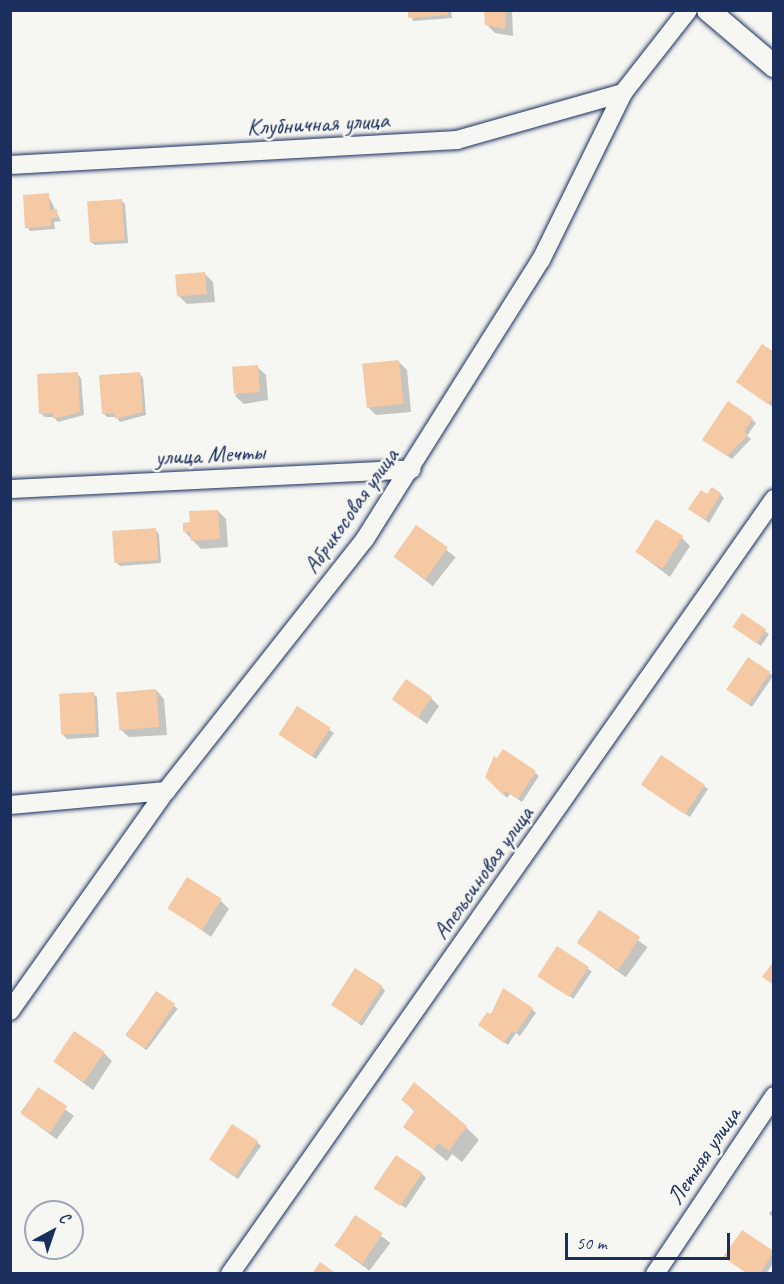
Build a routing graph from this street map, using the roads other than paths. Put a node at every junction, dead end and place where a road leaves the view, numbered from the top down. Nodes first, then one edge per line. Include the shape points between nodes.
1 (688, 10) edge
2 (708, 10) edge
3 (774, 66) edge
4 (623, 93) junction
5 (10, 165) edge
6 (412, 469) junction
7 (10, 489) edge
8 (774, 499) edge
9 (166, 791) junction
10 (10, 805) edge
11 (10, 1011) edge
12 (774, 1096) edge
13 (230, 1274) edge
14 (655, 1274) edge

1 - 4 street, Абрикосовая улица
2 - 3 street
4 - 5 street, Клубничная улица via 457,140
4 - 6 street, Абрикосовая улица via 541,260
6 - 7 street, улица Мечты
6 - 9 street, Абрикосовая улица via 365,539
8 - 13 street, Апельсиновая улица
9 - 10 street
9 - 11 street, Абрикосовая улица
12 - 14 street, Летняя улица

